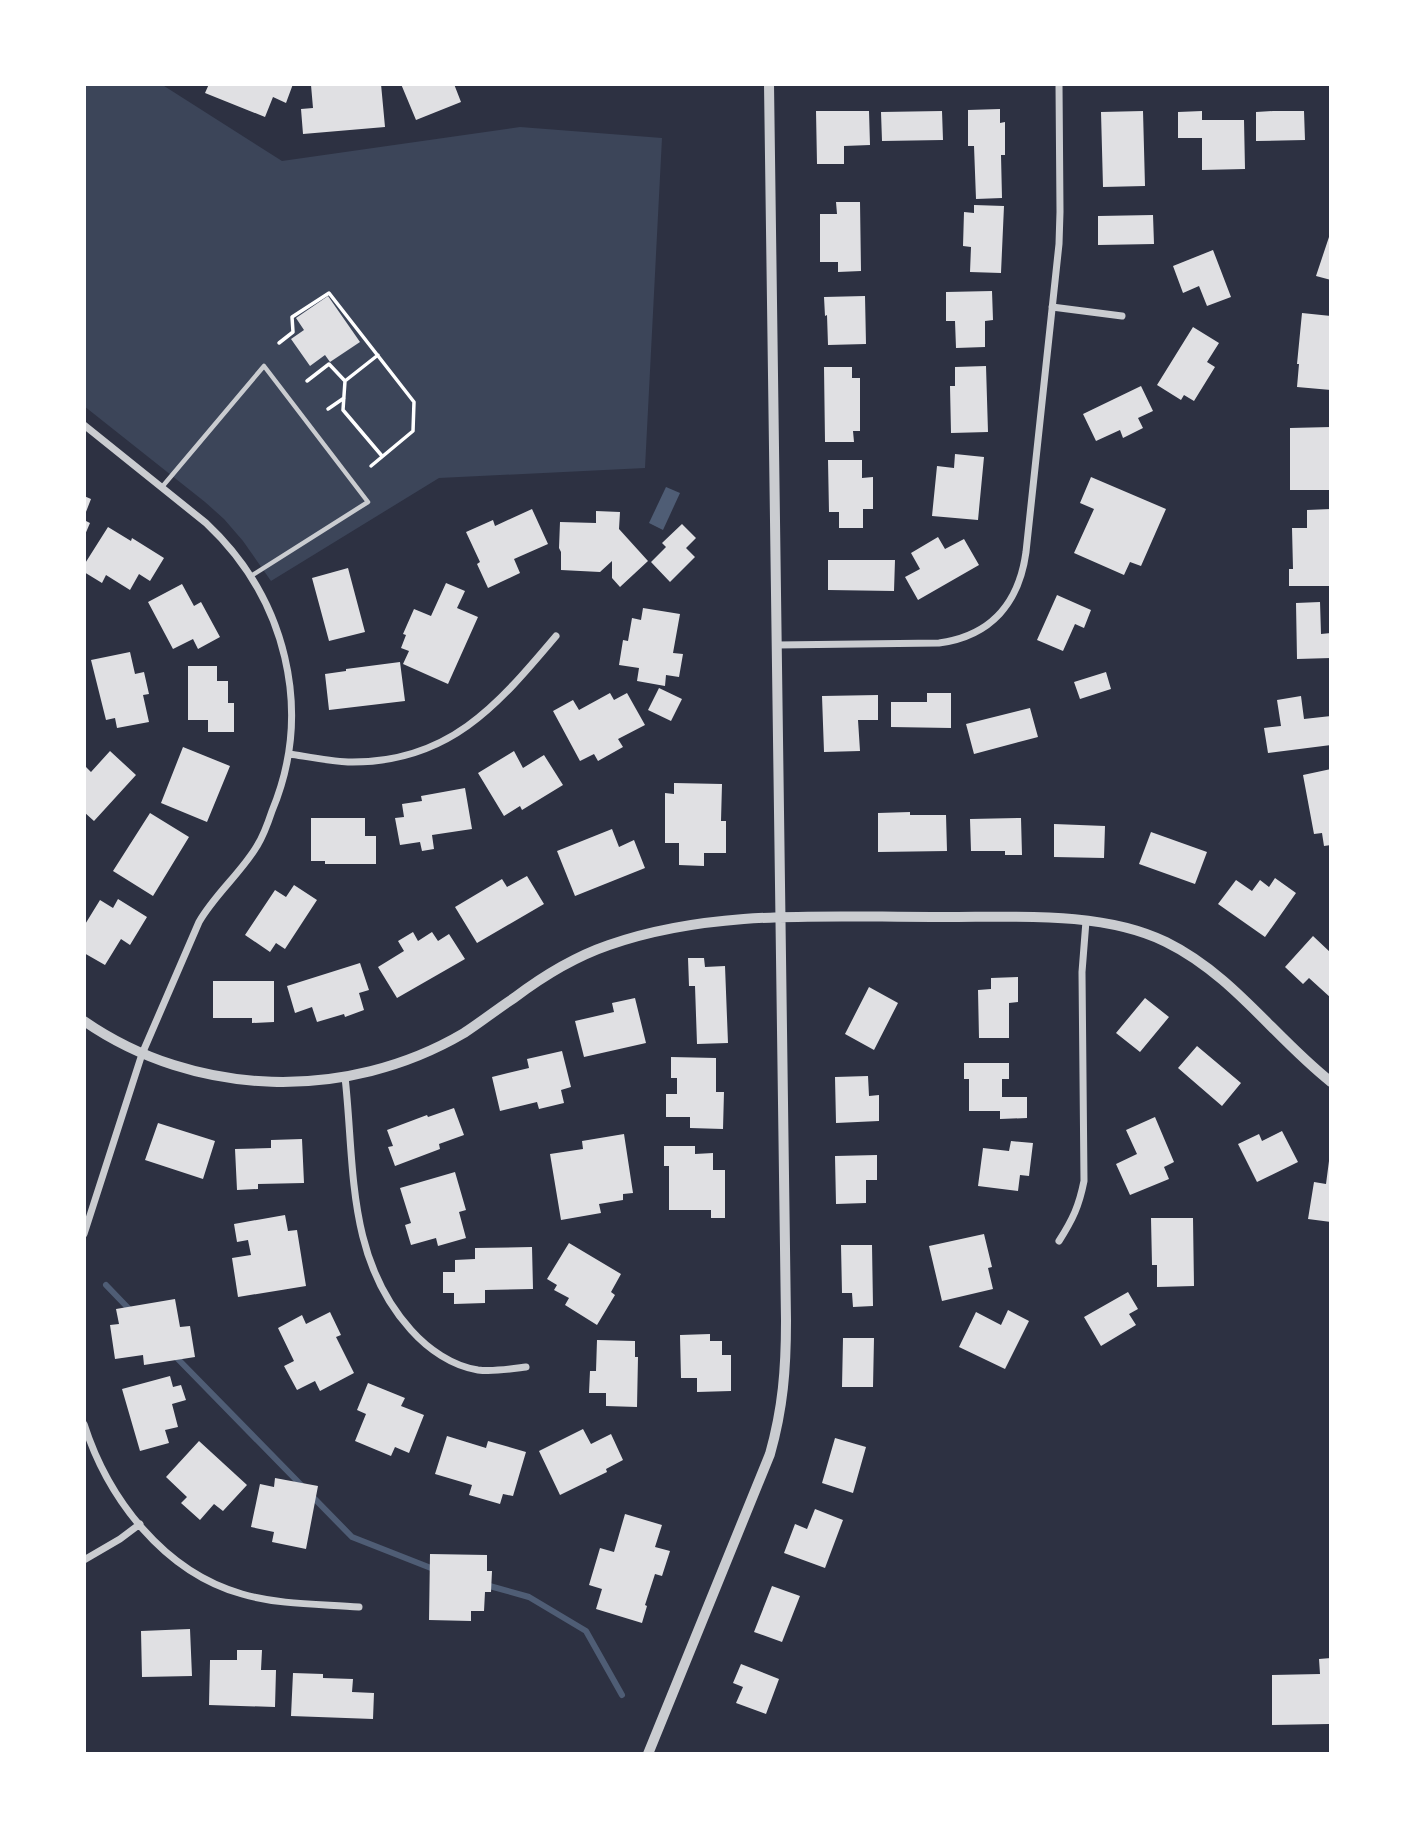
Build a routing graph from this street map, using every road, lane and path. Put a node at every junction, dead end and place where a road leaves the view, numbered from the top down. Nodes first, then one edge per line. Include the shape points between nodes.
1 (769, 84) edge
2 (1059, 84) edge
3 (1052, 307) junction
4 (1122, 316) dead end
5 (279, 343) dead end
6 (377, 355) junction
7 (307, 381) dead end
8 (345, 382) junction
9 (344, 398) junction
10 (328, 409) dead end
11 (84, 425) edge
12 (382, 457) junction
13 (371, 466) dead end
14 (162, 487) junction
15 (251, 576) junction
16 (556, 636) dead end
17 (777, 645) junction
18 (290, 754) junction
19 (780, 917) junction
20 (1086, 921) junction
21 (84, 1021) edge
22 (142, 1054) junction
23 (345, 1077) junction
24 (1331, 1082) edge
25 (84, 1234) edge
26 (1059, 1241) dead end
27 (526, 1367) dead end
28 (84, 1424) edge
29 (140, 1524) junction
30 (84, 1560) edge
31 (359, 1607) dead end
32 (648, 1754) edge

1 - 17 street
2 - 3 street via 1059,244
3 - 4 street
3 - 17 street via 1024,566 1007,606 978,632 953,641
5 - 6 path via 293,332 292,317 329,293
6 - 8 path
6 - 12 path via 414,402 413,431
7 - 8 path via 329,365
8 - 9 path
9 - 10 path
9 - 12 path via 343,410
11 - 14 street
12 - 13 path
14 - 15 street via 219,535
14 - 15 lane via 264,366 368,502
15 - 18 street via 268,608 288,670
16 - 18 street via 488,710 436,745 371,761
17 - 19 street
18 - 22 street via 281,790 257,846 199,922
19 - 20 street
19 - 23 street via 700,923 607,946 558,969 435,1048
19 - 32 street via 786,1321 782,1402 761,1479
20 - 24 street via 1142,932 1205,965
20 - 26 street via 1082,972 1084,1181 1079,1204
21 - 22 street
22 - 23 street via 192,1071 244,1080 303,1082
22 - 25 street
23 - 27 street via 360,1232 399,1317 420,1340 460,1365 479,1370
28 - 29 street via 107,1478
29 - 30 street
29 - 31 street via 177,1561 219,1586 268,1600

